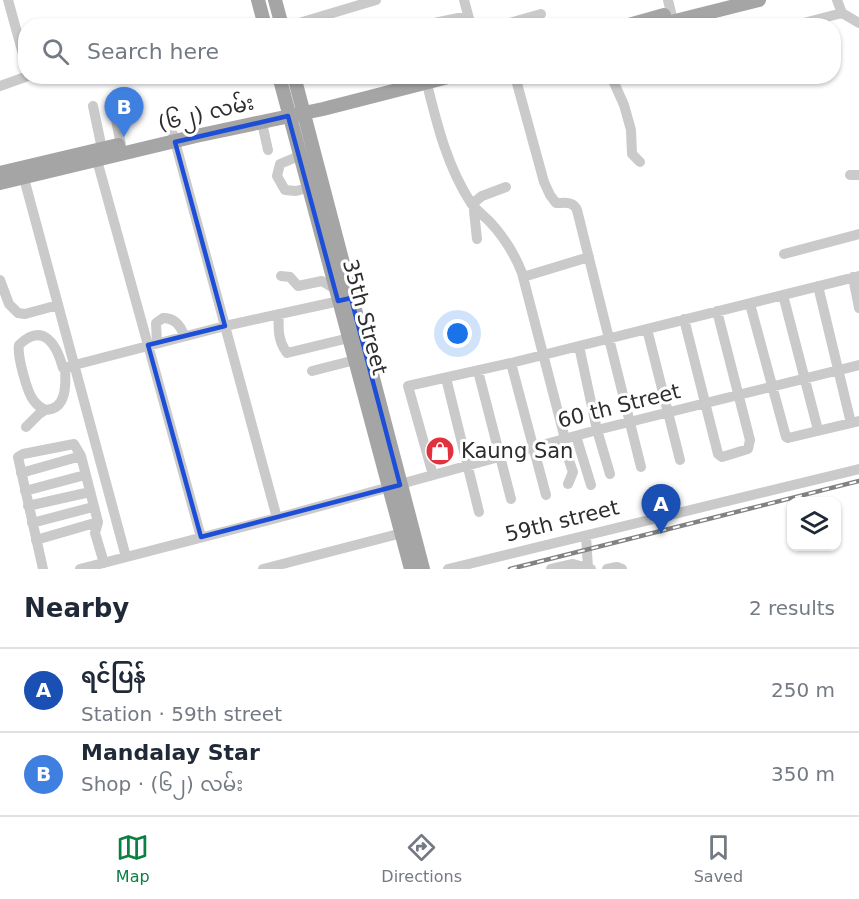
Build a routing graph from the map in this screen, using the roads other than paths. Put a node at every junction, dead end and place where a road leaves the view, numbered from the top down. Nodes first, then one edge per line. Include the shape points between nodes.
1 (8, 0) edge
2 (258, 0) edge
3 (275, 0) edge
4 (376, 0) edge
5 (464, 0) edge
6 (723, 0) edge
7 (759, 0) edge
8 (837, 0) edge
9 (671, 11) edge
10 (842, 13) junction
11 (541, 14) dead end
12 (263, 18) edge
13 (280, 18) edge
14 (316, 18) edge
15 (469, 18) edge
16 (527, 18) edge
17 (650, 18) edge
18 (823, 18) edge
19 (859, 23) edge
20 (18, 36) edge
21 (18, 80) edge
22 (281, 84) edge
23 (298, 84) edge
24 (396, 84) edge
25 (427, 84) edge
26 (517, 84) edge
27 (615, 84) edge
28 (0, 86) edge
29 (112, 100) dead end
30 (93, 106) dead end
31 (309, 109) junction
32 (287, 113) junction
33 (262, 123) junction
34 (174, 138) junction
35 (121, 145) junction
36 (268, 150) dead end
37 (98, 154) junction
38 (299, 156) junction
39 (640, 162) dead end
40 (0, 173) edge
41 (22, 173) junction
42 (0, 183) edge
43 (506, 187) dead end
44 (308, 188) junction
45 (473, 207) junction
46 (859, 234) edge
47 (477, 238) dead end
48 (784, 254) dead end
49 (590, 257) junction
50 (281, 276) dead end
51 (856, 276) edge
52 (523, 277) junction
53 (0, 280) edge
54 (818, 286) junction
55 (343, 293) junction
56 (783, 296) junction
57 (750, 304) junction
58 (58, 305) junction
59 (859, 308) edge
60 (717, 311) junction
61 (279, 314) junction
62 (684, 319) junction
63 (225, 326) junction
64 (647, 328) junction
65 (184, 336) junction
66 (349, 338) junction
67 (610, 338) junction
68 (152, 344) junction
69 (579, 346) junction
70 (544, 354) junction
71 (355, 360) junction
72 (511, 363) junction
73 (859, 365) edge
74 (70, 367) junction
75 (838, 370) junction
76 (312, 371) dead end
77 (478, 371) junction
78 (446, 378) junction
79 (806, 378) junction
80 (772, 387) junction
81 (739, 395) junction
82 (705, 404) junction
83 (45, 410) junction
84 (668, 413) junction
85 (855, 422) edge
86 (630, 423) junction
87 (26, 427) dead end
88 (597, 430) junction
89 (818, 430) junction
90 (568, 438) junction
91 (534, 448) junction
92 (81, 456) junction
93 (501, 457) junction
94 (681, 460) dead end
95 (466, 466) junction
96 (641, 467) dead end
97 (859, 470) edge
98 (21, 473) junction
99 (610, 474) dead end
100 (85, 475) junction
101 (433, 475) junction
102 (568, 484) dead end
103 (591, 484) dead end
104 (395, 486) junction
105 (25, 491) junction
106 (90, 492) junction
107 (546, 495) dead end
108 (511, 499) dead end
109 (28, 506) junction
110 (93, 507) junction
111 (479, 512) dead end
112 (277, 518) junction
113 (98, 522) junction
114 (32, 523) junction
115 (402, 533) junction
116 (586, 536) junction
117 (201, 537) junction
118 (36, 540) junction
119 (126, 557) junction
120 (104, 562) junction
121 (590, 568) edge
122 (43, 569) edge
123 (80, 569) edge
124 (263, 569) edge
125 (411, 569) edge
126 (423, 569) edge
127 (448, 569) edge
128 (551, 569) edge
129 (607, 569) edge
130 (622, 569) edge

1 - 20 street
2 - 12 main road
3 - 13 main road
4 - 14 street
5 - 15 street
6 - 9 main road
7 - 9 main road
8 - 10 street
9 - 17 main road
10 - 18 street
10 - 19 street
11 - 16 street
21 - 28 street
22 - 32 main road, 35th Street
23 - 31 main road, 35th Street
24 - 31 main road, (၆၂) လမ်း
25 - 45 street via 447,156
26 - 49 street via 544,182 556,203 576,206
27 - 39 street via 631,129 632,154
29 - 35 street
30 - 37 street
31 - 32 main road, (၆၂) လမ်း
31 - 55 main road, 35th Street
32 - 33 main road, (၆၂) လမ်း
32 - 34 main road, (၆၂) လမ်း
32 - 38 main road, 35th Street
33 - 34 main road, (၆၂) လမ်း
33 - 36 street
34 - 35 main road, (၆၂) လမ်း
34 - 37 main road, (၆၂) လမ်း
34 - 63 street
35 - 37 main road, (၆၂) လမ်း
37 - 41 main road, (၆၂) လမ်း
37 - 68 street
38 - 44 main road, 35th Street
38 - 44 street via 280,164 277,176 285,190
40 - 41 main road, (၆၂) လမ်း
41 - 42 main road, (၆၂) လမ်း
41 - 58 street
43 - 45 street via 482,196
44 - 55 main road, 35th Street
45 - 47 street
45 - 52 street via 515,255
46 - 48 street
49 - 52 street
49 - 67 street
50 - 55 street via 290,277 298,286 322,281
51 - 54 street
51 - 59 street
52 - 70 street
53 - 58 street via 9,304 18,313
54 - 56 street
54 - 75 street
55 - 61 street
55 - 66 main road, 35th Street
55 - 104 main road, 35th Street
56 - 57 street
56 - 79 street
57 - 60 street
57 - 80 street
58 - 74 street
60 - 62 street
60 - 81 street
61 - 63 street
61 - 66 street via 281,346 287,353
62 - 64 street
62 - 82 street
63 - 65 street
63 - 112 street
64 - 67 street
64 - 84 street
65 - 68 street
65 - 68 street via 177,323 164,318 156,323
66 - 71 main road, 35th Street
67 - 69 street
67 - 86 street
68 - 74 street
68 - 117 street
69 - 70 street
69 - 88 street
70 - 72 street
70 - 90 street
71 - 76 street
71 - 104 main road, 35th Street
72 - 77 street
72 - 91 street
73 - 75 street, 60 th Street
74 - 83 street via 61,402 54,409
74 - 83 street via 63,368 47,338 30,337 19,345 28,393
74 - 119 street
75 - 79 street, 60 th Street
75 - 85 street
77 - 78 street
77 - 93 street
78 - 95 street
78 - 101 street via 408,386
79 - 80 street, 60 th Street
79 - 89 street
80 - 81 street, 60 th Street
80 - 89 street via 787,438
81 - 82 street, 60 th Street
81 - 82 street via 750,440 744,452 722,457 718,454
82 - 84 street, 60 th Street
83 - 87 street
84 - 86 street, 60 th Street
84 - 94 street
85 - 89 street
86 - 88 street, 60 th Street
86 - 96 street
88 - 90 street, 60 th Street
88 - 99 street
90 - 91 street, 60 th Street
90 - 102 street via 573,472
90 - 103 street
91 - 93 street, 60 th Street
91 - 107 street
92 - 98 street
92 - 98 street via 74,444 23,454 18,457
92 - 100 street
93 - 95 street, 60 th Street
93 - 108 street
95 - 101 street, 60 th Street
95 - 111 street
97 - 116 street, 59th street
98 - 105 street
100 - 105 street
100 - 106 street
101 - 104 street, 60 th Street
104 - 112 street, 60 th Street
104 - 115 main road, 35th Street
104 - 126 main road, 35th Street
105 - 109 street
106 - 109 street
106 - 110 street
109 - 114 street
110 - 113 street
110 - 114 street
112 - 117 street, 60 th Street
113 - 118 street
113 - 120 street via 95,533
114 - 118 street
115 - 124 street
115 - 125 main road, 35th Street
116 - 121 street
116 - 127 street, 59th street
117 - 119 street, 60 th Street
118 - 122 street
119 - 120 street, 60 th Street
120 - 123 street, 60 th Street
121 - 128 street via 573,564
129 - 130 street

